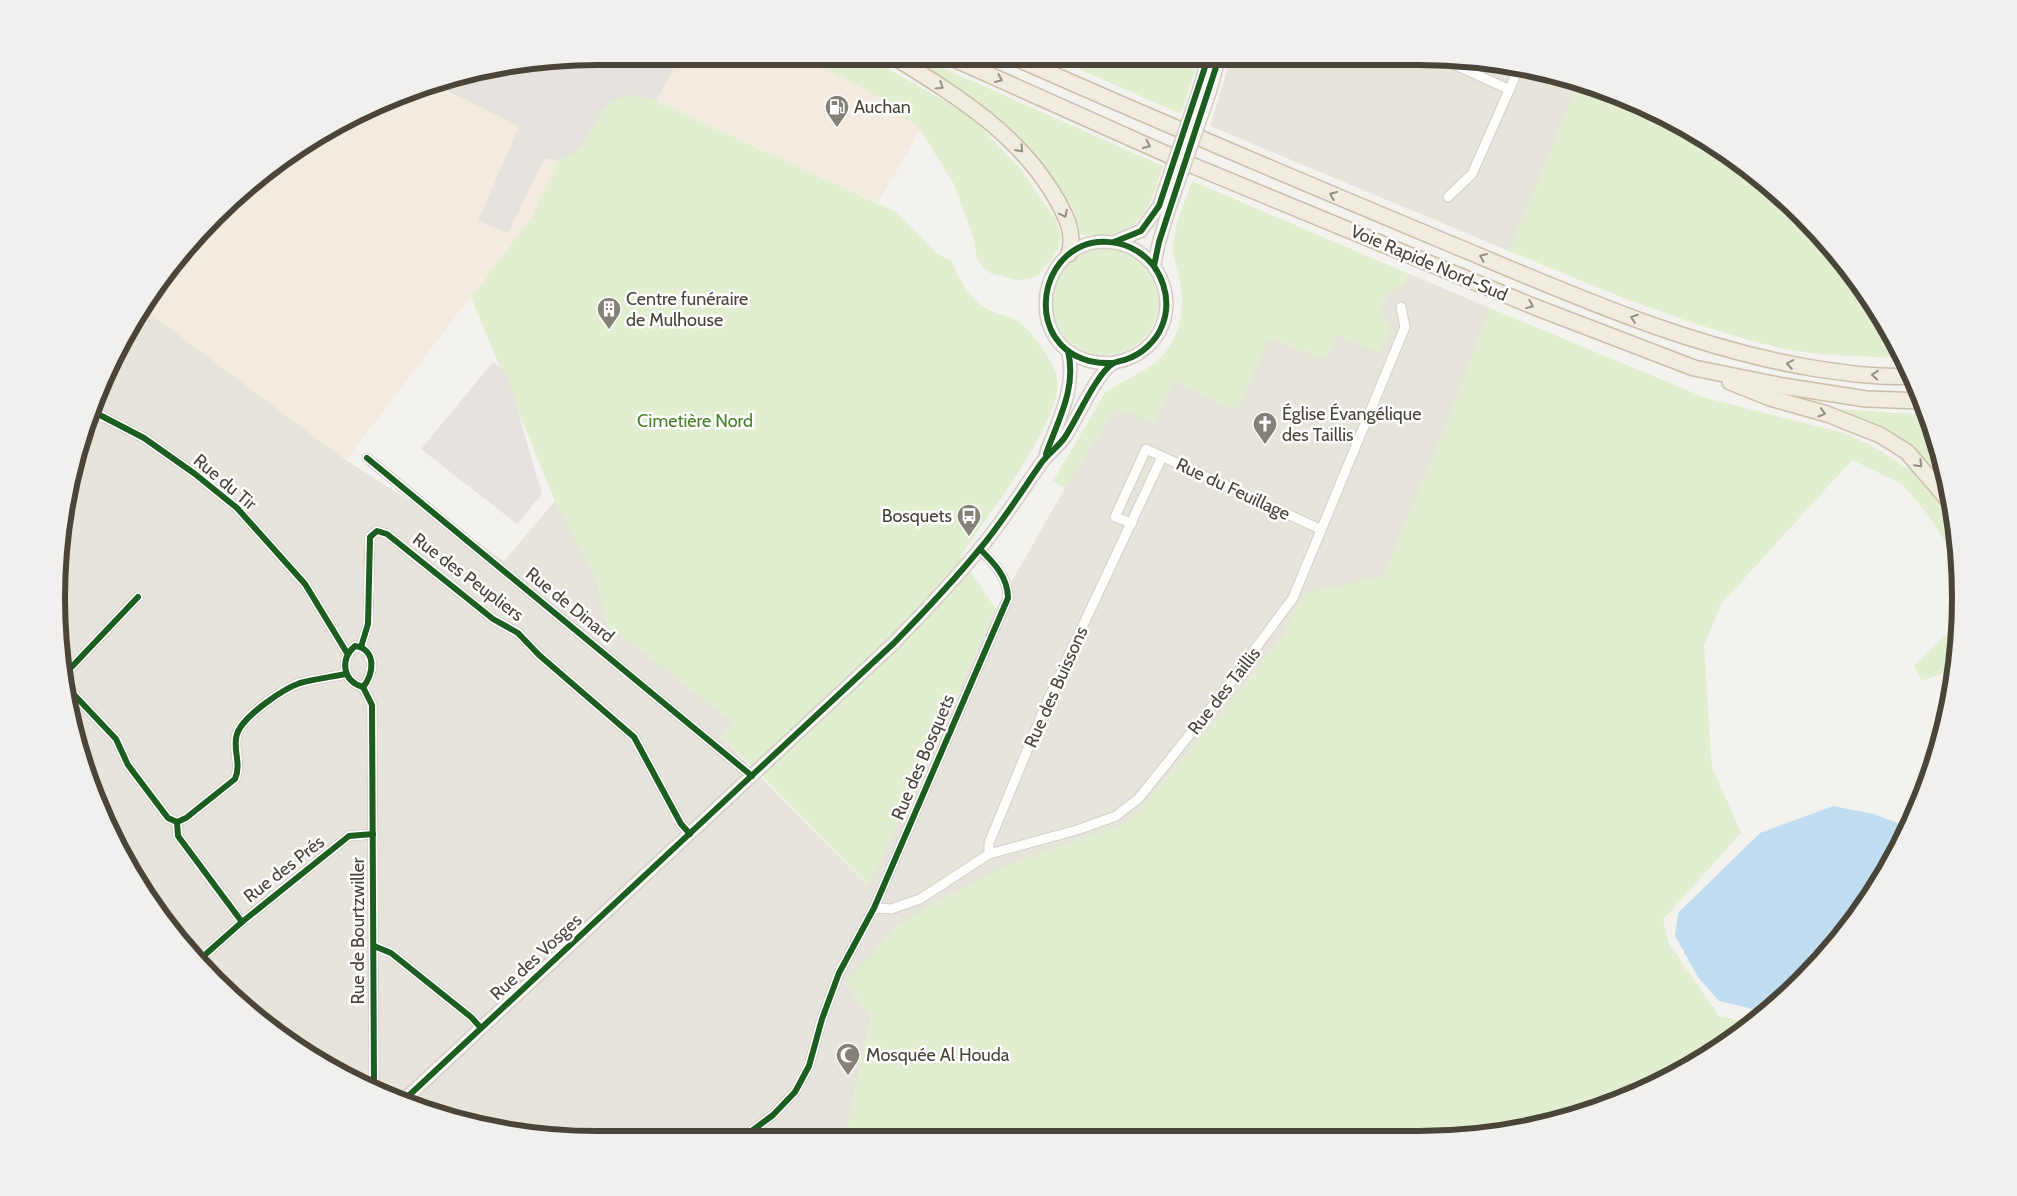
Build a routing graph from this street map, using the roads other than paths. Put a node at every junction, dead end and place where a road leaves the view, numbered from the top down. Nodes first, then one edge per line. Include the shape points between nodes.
1 (907, 65) edge
2 (967, 65) edge
3 (1032, 65) edge
4 (1207, 65) edge
5 (1216, 65) edge
6 (1457, 66) edge
7 (1516, 74) edge
8 (1205, 89) junction
9 (1510, 90) junction
10 (1448, 197) dead end
11 (1164, 207) junction
12 (1114, 242) junction
13 (1069, 254) junction
14 (1154, 266) junction
15 (1400, 307) dead end
16 (1068, 350) junction
17 (1113, 363) junction
18 (1694, 368) junction
19 (1903, 376) edge
20 (1914, 401) edge
21 (98, 414) edge
22 (1162, 457) junction
23 (367, 458) dead end
24 (1044, 459) junction
25 (1942, 493) edge
26 (1132, 523) junction
27 (1320, 529) junction
28 (980, 549) junction
29 (138, 597) dead end
30 (362, 647) junction
31 (347, 653) junction
32 (70, 669) edge
33 (346, 674) junction
34 (362, 687) junction
35 (74, 694) edge
36 (752, 776) junction
37 (177, 822) junction
38 (372, 834) junction
39 (690, 834) junction
40 (989, 854) junction
41 (874, 908) junction
42 (242, 922) junction
43 (374, 946) junction
44 (204, 956) edge
45 (481, 1028) junction
46 (374, 1081) edge
47 (409, 1096) edge
48 (752, 1131) edge

1 -> 13 highway via 993,124 1044,177 1068,222 1072,242
2 -> 18 highway, Voie Rapide Nord-Sud via 1184,162 1535,307
19 -> 3 highway, Voie Rapide Nord-Sud via 1838,372 1774,361 1703,343 1568,293 1194,137
4 - 8 main road
5 - 8 main road
6 - 9 street
7 - 9 street
8 - 11 main road, bridge
9 - 10 street via 1472,174
11 - 12 main road via 1140,231
11 - 14 main road
12 - 13 main road via 1098,242
12 - 14 main road via 1143,254
13 - 16 main road via 1049,279 1045,302 1049,325
14 - 17 main road via 1166,295 1162,326 1142,351
15 - 27 street, Rue des Taillis via 1406,327
16 - 17 main road via 1082,359
16 - 24 main road via 1072,373 1066,403
17 - 24 main road via 1064,438
18 - 20 highway, Voie Rapide Nord-Sud via 1866,399
18 -> 25 highway via 1880,435 1907,452
21 - 31 street, Rue du Tir via 144,438 237,508 305,584
22 - 26 street, Rue des Buissons
22 - 26 street, Rue du Feuillage via 1146,448 1115,517
22 - 27 street, Rue du Feuillage
23 - 36 street, Rue de Dinard
24 - 28 main road, Rue des Vosges
26 - 40 street, Rue des Buissons via 1047,702 988,843
27 - 40 street, Rue des Taillis via 1293,598 1279,620 1139,798 1116,816 1100,822
28 - 36 main road, Rue des Vosges via 894,643
28 - 41 street, Rue des Bosquets via 1008,585 1008,598
29 - 32 street
30 - 31 street via 356,646
30 - 34 street via 370,655 372,667 369,681
30 - 39 street, Rue des Peupliers via 368,624 370,537 377,531 387,534 493,619 518,633 539,655 634,736 681,824
31 - 33 street
33 - 34 street via 353,684
33 - 37 street via 300,684 280,693 248,718 236,734 239,770 235,779
34 - 38 street, Rue de Bourtzwiller via 372,705
35 - 37 street via 116,739 128,765 168,818
36 - 39 main road, Rue des Vosges
37 - 42 street via 178,836
38 - 42 street, Rue des Prés via 350,836
38 - 43 street, Rue de Bourtzwiller
39 - 45 main road, Rue des Vosges
40 - 41 street, Rue des Taillis via 920,899 891,909
41 - 48 street, Rue des Bosquets via 836,980 809,1066 795,1092
42 - 44 street, Rue des Prés
43 - 45 street via 391,953
43 - 46 street, Rue de Bourtzwiller
45 - 47 main road, Rue des Vosges

